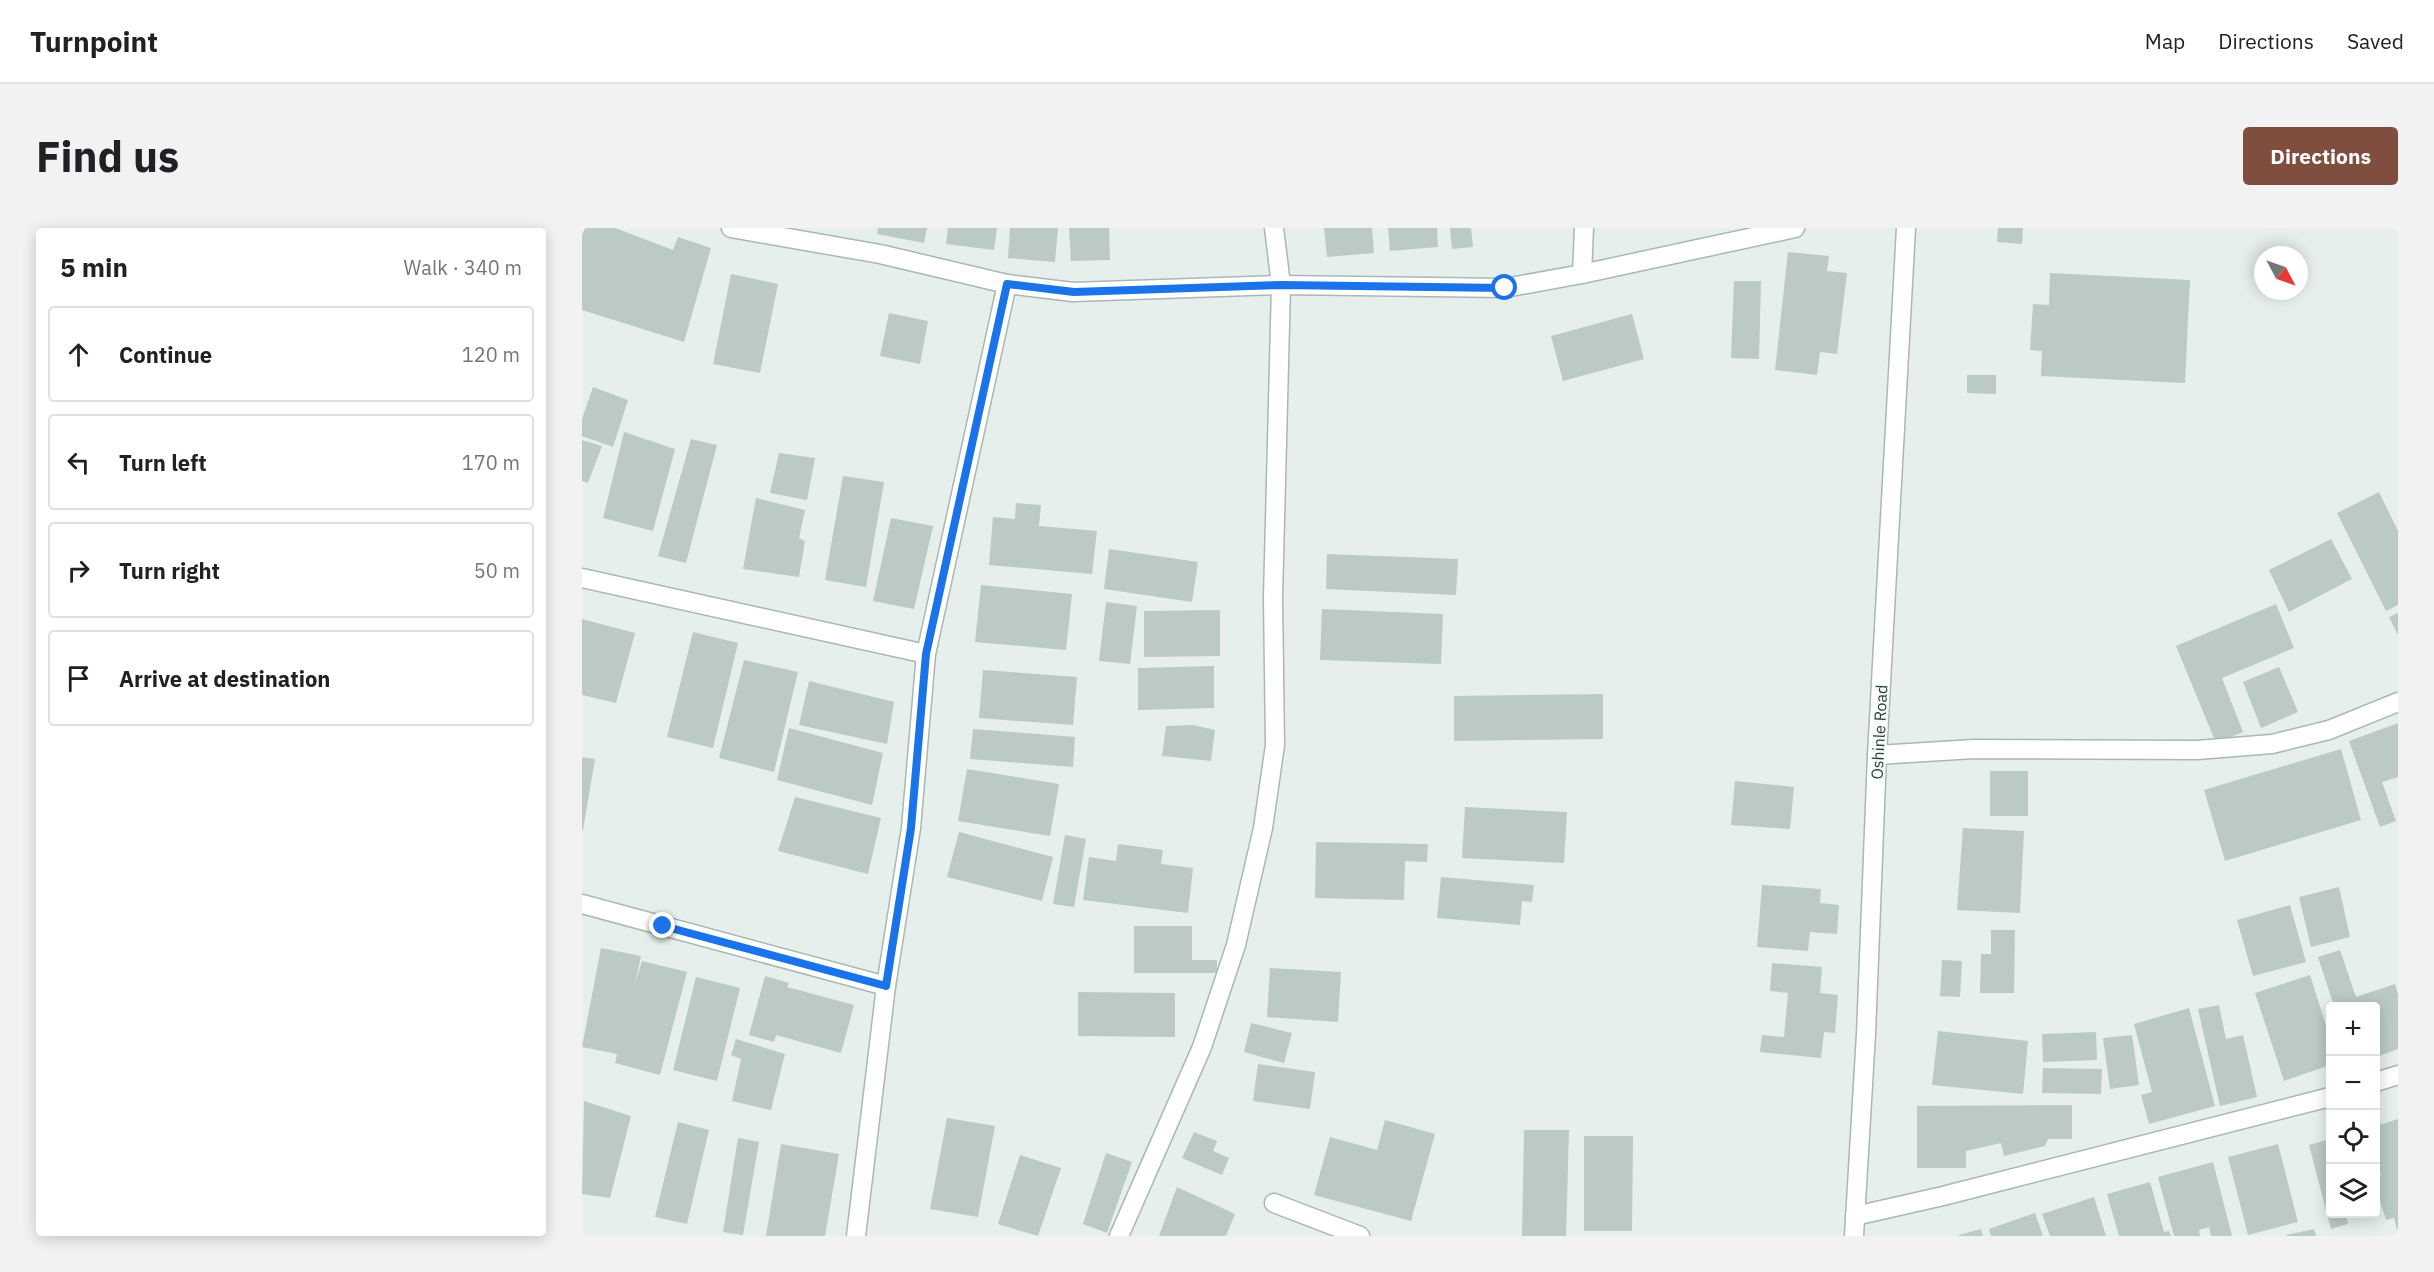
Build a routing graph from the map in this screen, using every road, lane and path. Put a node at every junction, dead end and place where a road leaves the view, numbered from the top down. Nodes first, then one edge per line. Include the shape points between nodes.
1 (730, 228) edge
2 (1274, 228) edge
3 (1584, 228) edge
4 (1795, 228) edge
5 (1906, 228) edge
6 (1582, 274) junction
7 (1007, 284) junction
8 (1281, 285) junction
9 (582, 578) edge
10 (926, 654) junction
11 (2398, 702) edge
12 (1877, 755) junction
13 (582, 904) edge
14 (886, 986) junction
15 (2398, 1075) edge
16 (2380, 1081) edge
17 (2326, 1098) edge
18 (1274, 1203) dead end
19 (1855, 1216) junction
20 (856, 1236) edge
21 (1119, 1236) edge
22 (1360, 1236) edge
23 (1854, 1236) edge

1 - 7 street via 880,254
2 - 8 street
3 - 6 street
4 - 6 street
5 - 12 street, Oshinle Road
6 - 8 street via 1505,288
7 - 8 street via 1074,292
7 - 10 street
8 - 21 street via 1273,598 1275,745 1263,828 1236,945 1202,1047
9 - 10 street
10 - 14 street via 911,828
11 - 12 street via 2329,730 2272,744 2197,750 1974,749
12 - 19 street, Oshinle Road
13 - 14 street
14 - 20 street
15 - 16 street
17 - 19 street
18 - 22 street
19 - 23 street, Oshinle Road

